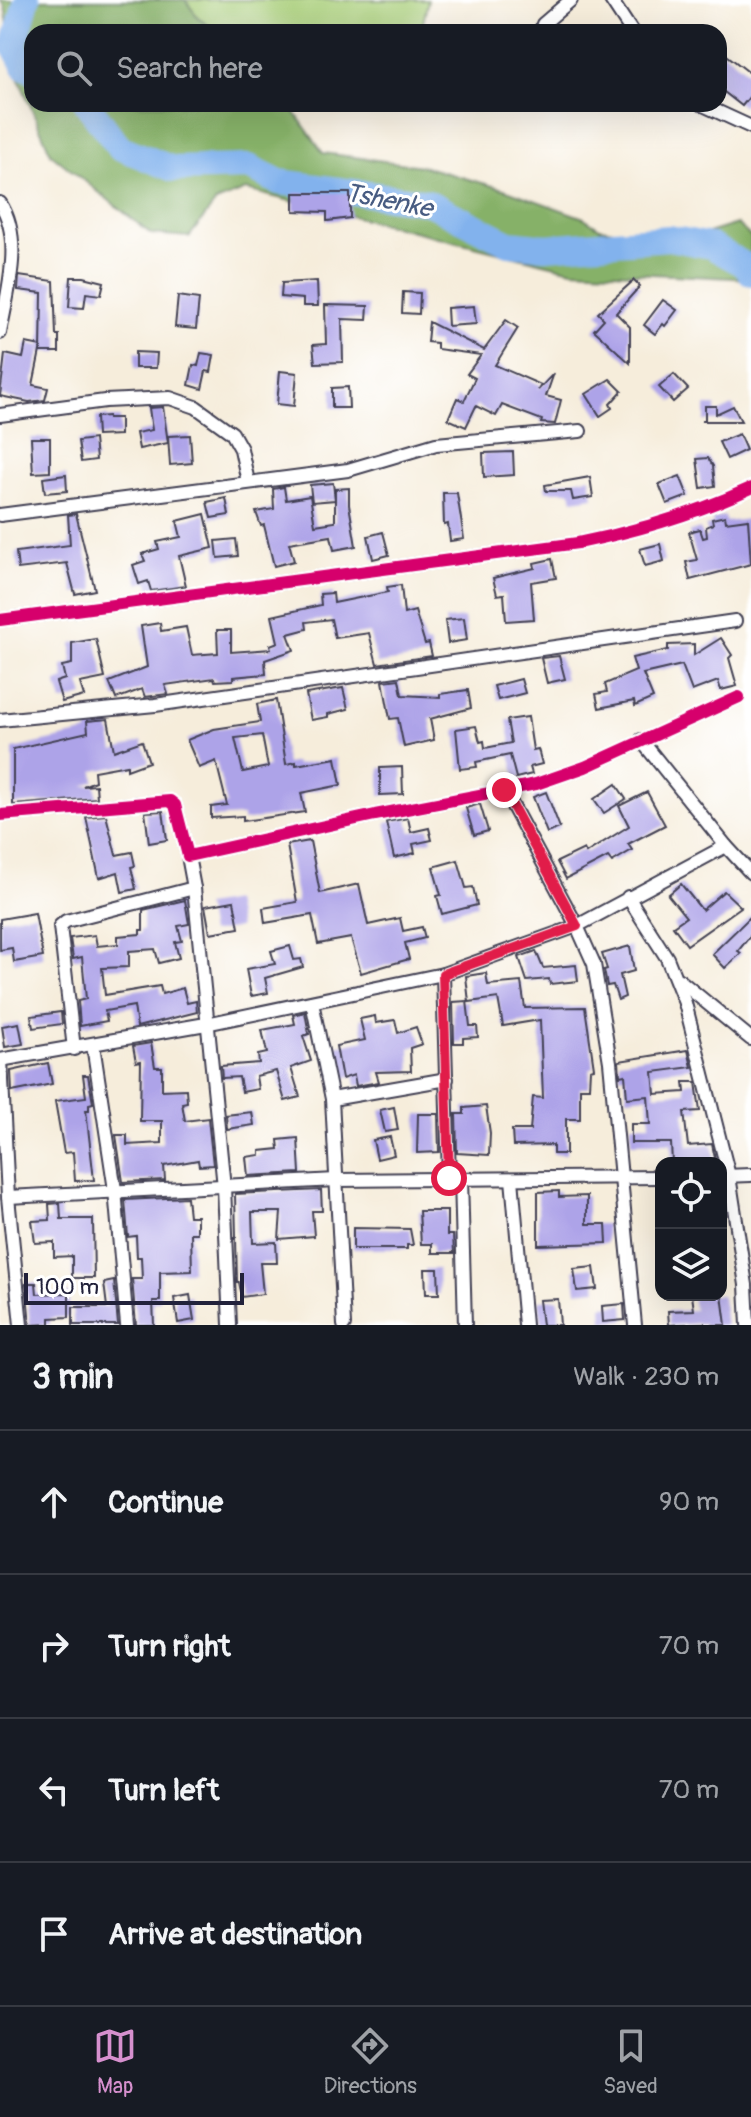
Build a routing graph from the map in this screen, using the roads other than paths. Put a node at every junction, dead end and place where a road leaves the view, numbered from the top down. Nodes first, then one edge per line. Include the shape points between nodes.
1 (571, 0) edge
2 (611, 0) edge
3 (543, 24) edge
4 (627, 24) edge
5 (718, 112) edge
6 (751, 127) edge
7 (0, 203) edge
8 (3, 302) edge
9 (0, 333) edge
10 (0, 415) edge
11 (580, 431) dead end
12 (248, 482) junction
13 (751, 488) edge
14 (0, 515) edge
15 (0, 620) edge
16 (735, 621) dead end
17 (739, 697) dead end
18 (0, 720) edge
19 (641, 740) junction
20 (504, 790) junction
21 (0, 815) edge
22 (726, 846) junction
23 (188, 856) junction
24 (751, 873) edge
25 (194, 888) junction
26 (628, 897) junction
27 (577, 926) junction
28 (443, 974) junction
29 (676, 978) junction
30 (312, 1002) junction
31 (206, 1024) junction
32 (751, 1039) edge
33 (93, 1045) junction
34 (74, 1049) junction
35 (0, 1060) edge
36 (447, 1079) junction
37 (332, 1099) junction
38 (721, 1157) edge
39 (751, 1175) edge
40 (727, 1176) edge
41 (655, 1177) edge
42 (455, 1178) junction
43 (621, 1178) junction
44 (512, 1179) junction
45 (336, 1180) junction
46 (727, 1186) edge
47 (224, 1187) junction
48 (115, 1190) junction
49 (8, 1197) junction
50 (21, 1325) edge
51 (127, 1325) edge
52 (230, 1325) edge
53 (344, 1325) edge
54 (465, 1325) edge
55 (525, 1325) edge
56 (635, 1325) edge
57 (748, 1325) edge

1 - 3 street
2 - 4 street
5 - 6 street
7 - 8 street via 12,258
8 - 9 street
10 - 12 street via 170,398 196,407 232,433
11 - 12 street via 436,444 348,470
12 - 14 street
13 - 15 street via 661,524 578,543
16 - 18 street via 155,705
17 - 19 street
19 - 20 street via 585,767
19 - 22 street
20 - 23 street
20 - 27 street
21 - 23 street via 170,801
22 - 24 street
22 - 26 street
23 - 25 street
25 - 31 street
25 - 34 street via 60,926
26 - 27 street
26 - 29 street
27 - 28 street
27 - 43 street via 594,964 603,1006
28 - 30 street
28 - 36 street
29 - 32 street
29 - 38 street via 706,1076
30 - 31 street
30 - 37 street
31 - 33 street
31 - 47 street
33 - 34 street
33 - 48 street
34 - 35 street
35 - 49 street
36 - 37 street
36 - 42 street
37 - 45 street
39 - 40 street
41 - 43 street
42 - 44 street
42 - 45 street
42 - 54 street
43 - 44 street
43 - 56 street
44 - 55 street
45 - 47 street
45 - 53 street
46 - 57 street via 746,1285
47 - 48 street
47 - 52 street
48 - 49 street
48 - 51 street
49 - 50 street

